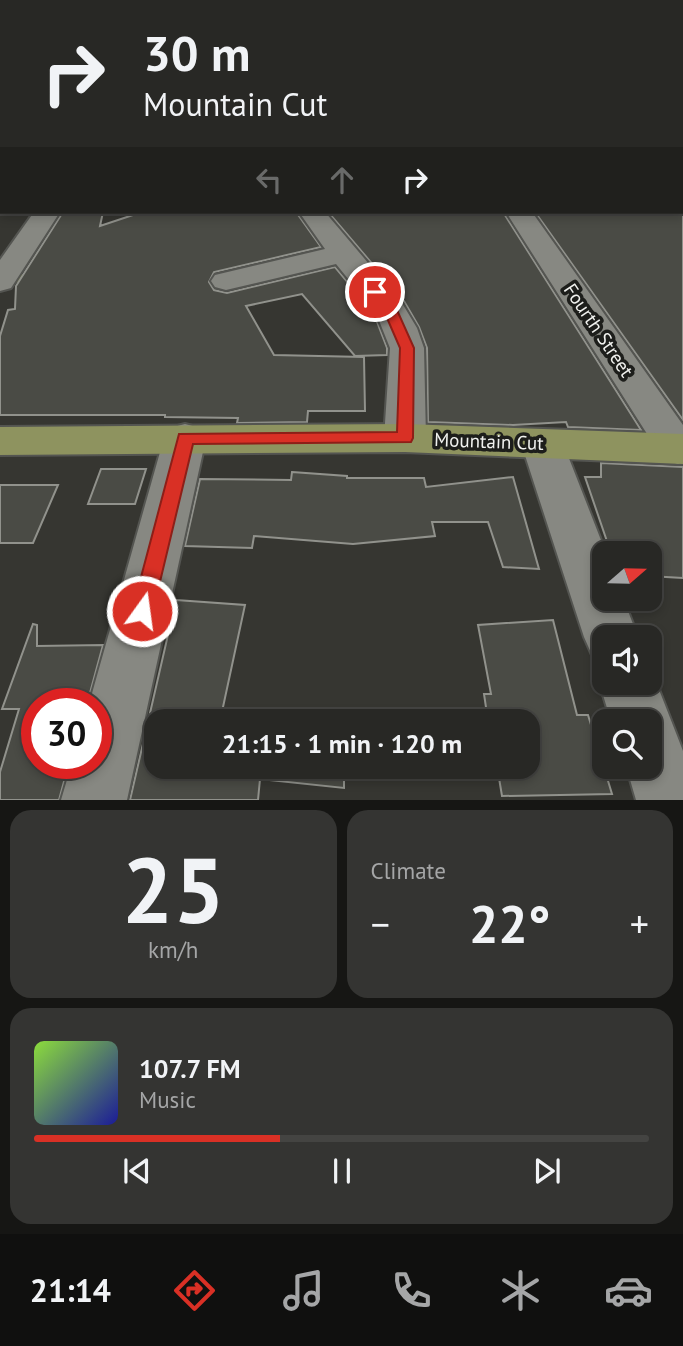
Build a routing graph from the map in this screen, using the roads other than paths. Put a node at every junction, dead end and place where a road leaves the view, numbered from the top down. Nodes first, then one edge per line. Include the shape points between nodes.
1 (46, 214) edge
2 (313, 214) edge
3 (520, 214) edge
4 (343, 254) junction
5 (226, 281) dead end
6 (0, 282) edge
7 (186, 438) junction
8 (405, 438) junction
9 (0, 441) edge
10 (542, 443) junction
11 (680, 449) edge
12 (607, 625) edge
13 (662, 779) edge
14 (94, 800) edge
15 (669, 800) edge

1 - 6 street
2 - 4 street
3 - 11 street, Fourth Street
4 - 5 street
4 - 8 street via 391,310 404,338
7 - 8 main road, Mountain Cut
7 - 9 main road, Mountain Cut
7 - 14 street
8 - 10 main road, Mountain Cut
10 - 11 main road, Mountain Cut
10 - 12 street
13 - 15 street

